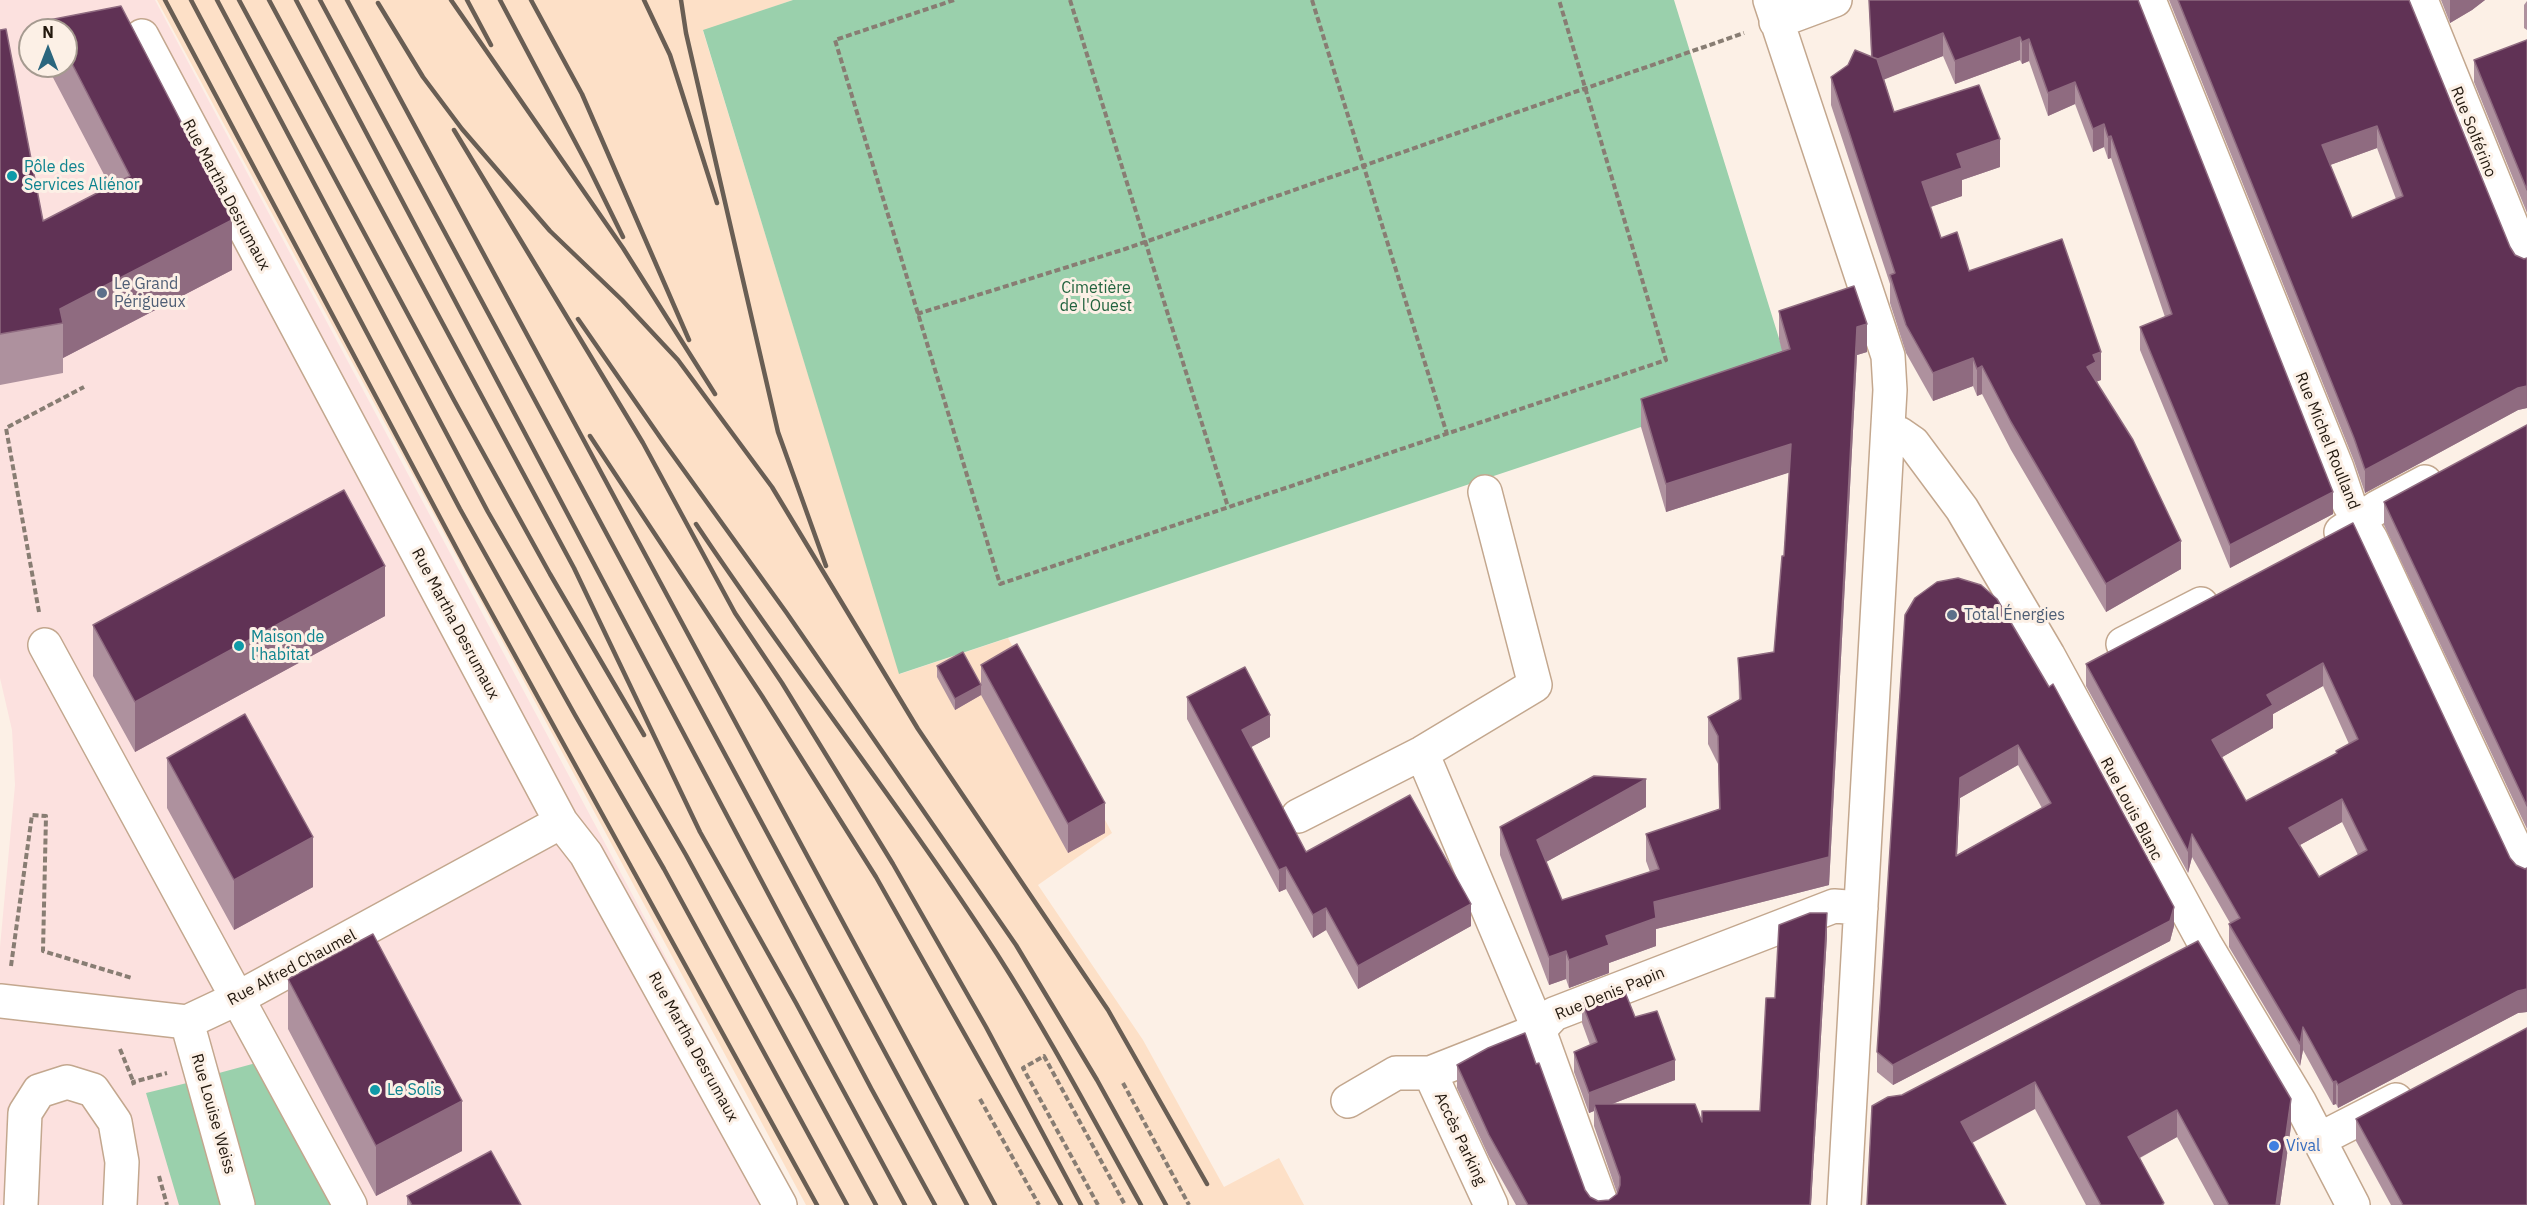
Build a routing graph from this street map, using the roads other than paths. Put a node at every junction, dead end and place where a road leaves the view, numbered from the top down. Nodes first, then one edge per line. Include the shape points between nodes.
1 (1835, 0) edge
2 (2150, 0) edge
3 (2421, 0) edge
4 (1773, 11) edge
5 (142, 36) dead end
6 (2527, 263) edge
7 (1889, 432) junction
8 (2448, 470) edge
9 (1485, 492) dead end
10 (2360, 520) junction
11 (2318, 545) edge
12 (2225, 592) edge
13 (2123, 644) edge
14 (45, 645) road end
15 (1422, 753) junction
16 (1298, 816) dead end
17 (561, 822) junction
18 (2527, 873) edge
19 (1861, 908) junction
20 (5, 986) edge
21 (238, 998) junction
22 (187, 1022) junction
23 (1539, 1030) junction
24 (1430, 1073) junction
25 (2424, 1086) edge
26 (1348, 1101) dead end
27 (1882, 1106) edge
28 (1849, 1107) junction
29 (2320, 1139) junction
30 (21, 1205) edge
31 (120, 1205) edge
32 (238, 1205) edge
33 (350, 1205) edge
34 (780, 1205) edge
35 (1491, 1205) edge
36 (1602, 1205) edge
37 (1844, 1205) edge
38 (2353, 1205) edge

1 - 4 street
2 - 10 street, Rue Michel Roulland via 2349,504
3 - 6 street, Rue Solférino
4 - 7 street via 1888,356
5 - 17 street, Rue Martha Desrumaux
7 - 19 street
7 - 29 street, Rue Louis Blanc via 1913,443 1962,508 2048,655 2194,950
8 - 10 street
9 - 15 street via 1535,685
10 - 11 street
10 - 18 street, Rue Michel Roulland
12 - 13 street
14 - 21 street
15 - 16 street
15 - 23 street
17 - 21 street, Rue Alfred Chaumel
17 - 34 street, Rue Martha Desrumaux via 586,854
19 - 23 street, Rue Denis Papin via 1834,906 1554,1014
19 - 28 street
20 - 22 street
21 - 22 street, Rue Alfred Chaumel
21 - 33 street
22 - 32 street, Rue Louise Weiss
23 - 24 street
23 - 36 street, Rue Denis Papin
24 - 26 street via 1396,1073
24 - 35 street, Accès Parking
25 - 29 street
27 - 28 street
28 - 37 street
29 - 38 street, Rue Louis Blanc
30 - 31 street via 25,1113 39,1091 67,1082 93,1090 115,1122 122,1162

